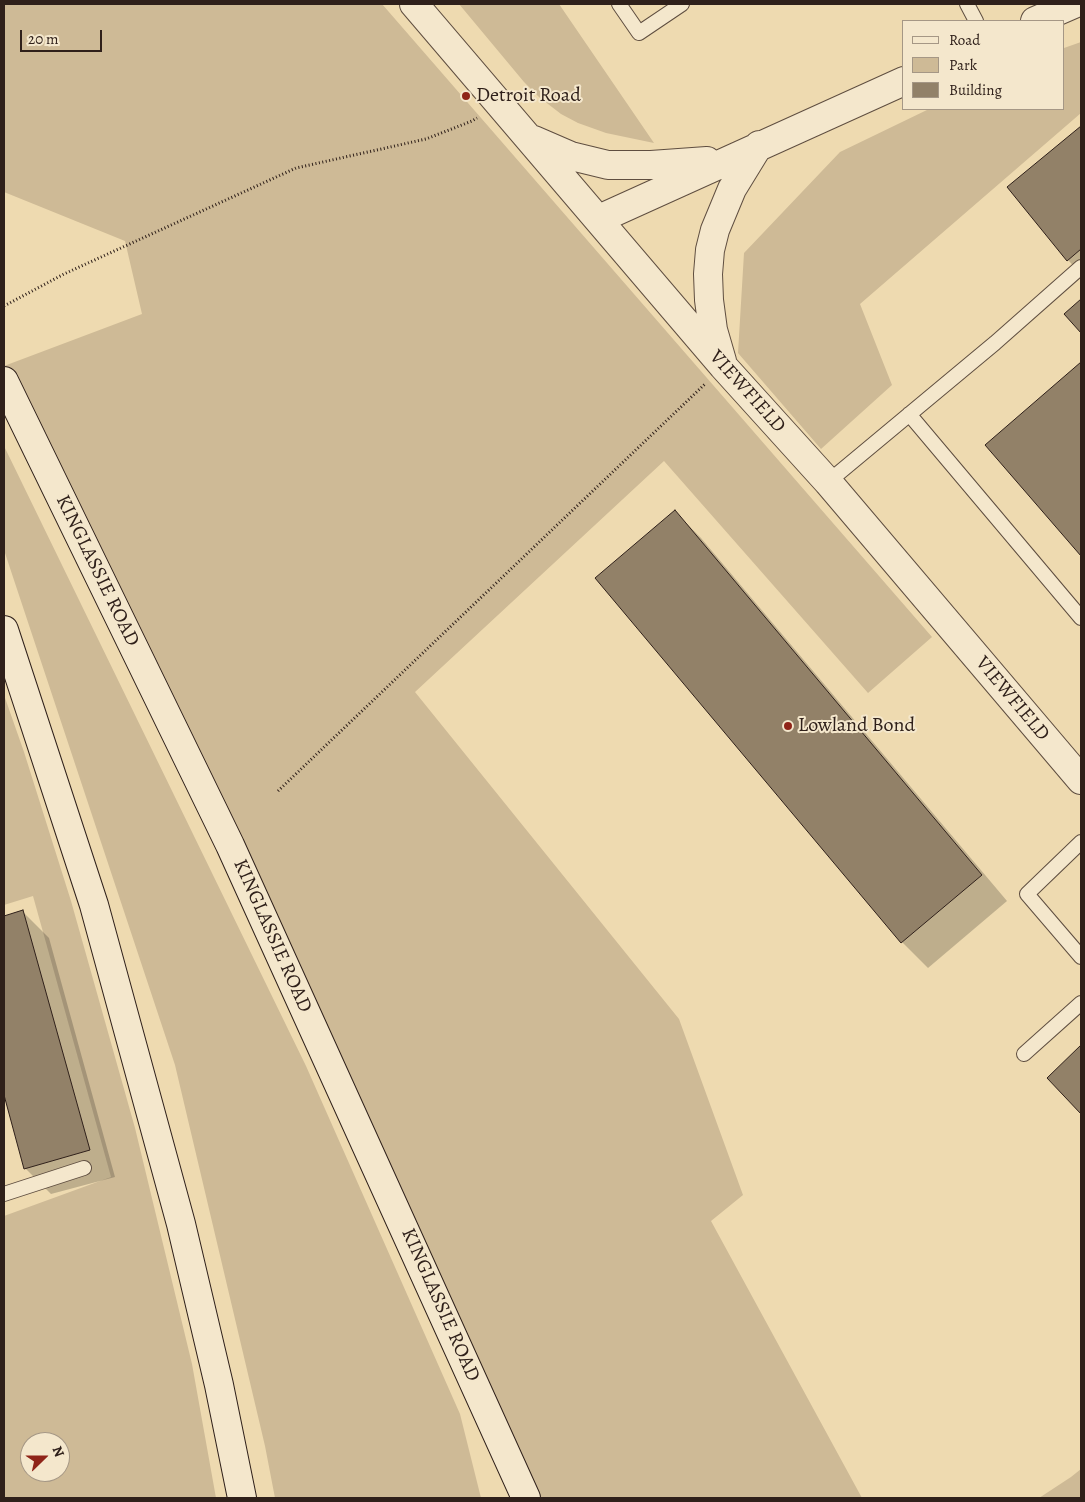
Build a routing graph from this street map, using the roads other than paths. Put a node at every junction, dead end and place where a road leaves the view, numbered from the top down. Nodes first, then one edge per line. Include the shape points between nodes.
1 (414, 4) edge
2 (619, 4) edge
3 (682, 4) edge
4 (967, 4) edge
5 (1074, 4) edge
6 (975, 20) edge
7 (1037, 20) edge
8 (902, 82) edge
9 (528, 138) junction
10 (759, 146) junction
11 (731, 158) junction
12 (598, 219) junction
13 (1081, 267) edge
14 (723, 366) junction
15 (4, 381) edge
16 (909, 414) junction
17 (828, 482) junction
18 (1081, 618) edge
19 (4, 630) edge
20 (1081, 780) edge
21 (1081, 842) edge
22 (1081, 956) edge
23 (1081, 1003) edge
24 (1024, 1054) dead end
25 (84, 1168) dead end
26 (4, 1194) edge
27 (242, 1498) edge
28 (526, 1498) edge

1 - 9 main road, VIEWFIELD
2 - 3 lane via 639,33
4 - 6 lane
5 - 7 main road
8 - 10 main road
9 - 11 main road via 571,156 608,164 681,164
9 - 12 main road, VIEWFIELD
10 - 11 main road
10 - 14 main road via 732,189 710,250 709,300
11 - 12 main road
12 - 14 main road, VIEWFIELD
13 - 16 lane
14 - 17 main road, VIEWFIELD
15 - 28 main road, KINGLASSIE ROAD via 230,845
16 - 17 lane
16 - 18 lane
17 - 20 main road, VIEWFIELD
19 - 27 main road via 97,914 181,1224
21 - 22 lane via 1027,894
23 - 24 lane
25 - 26 lane

